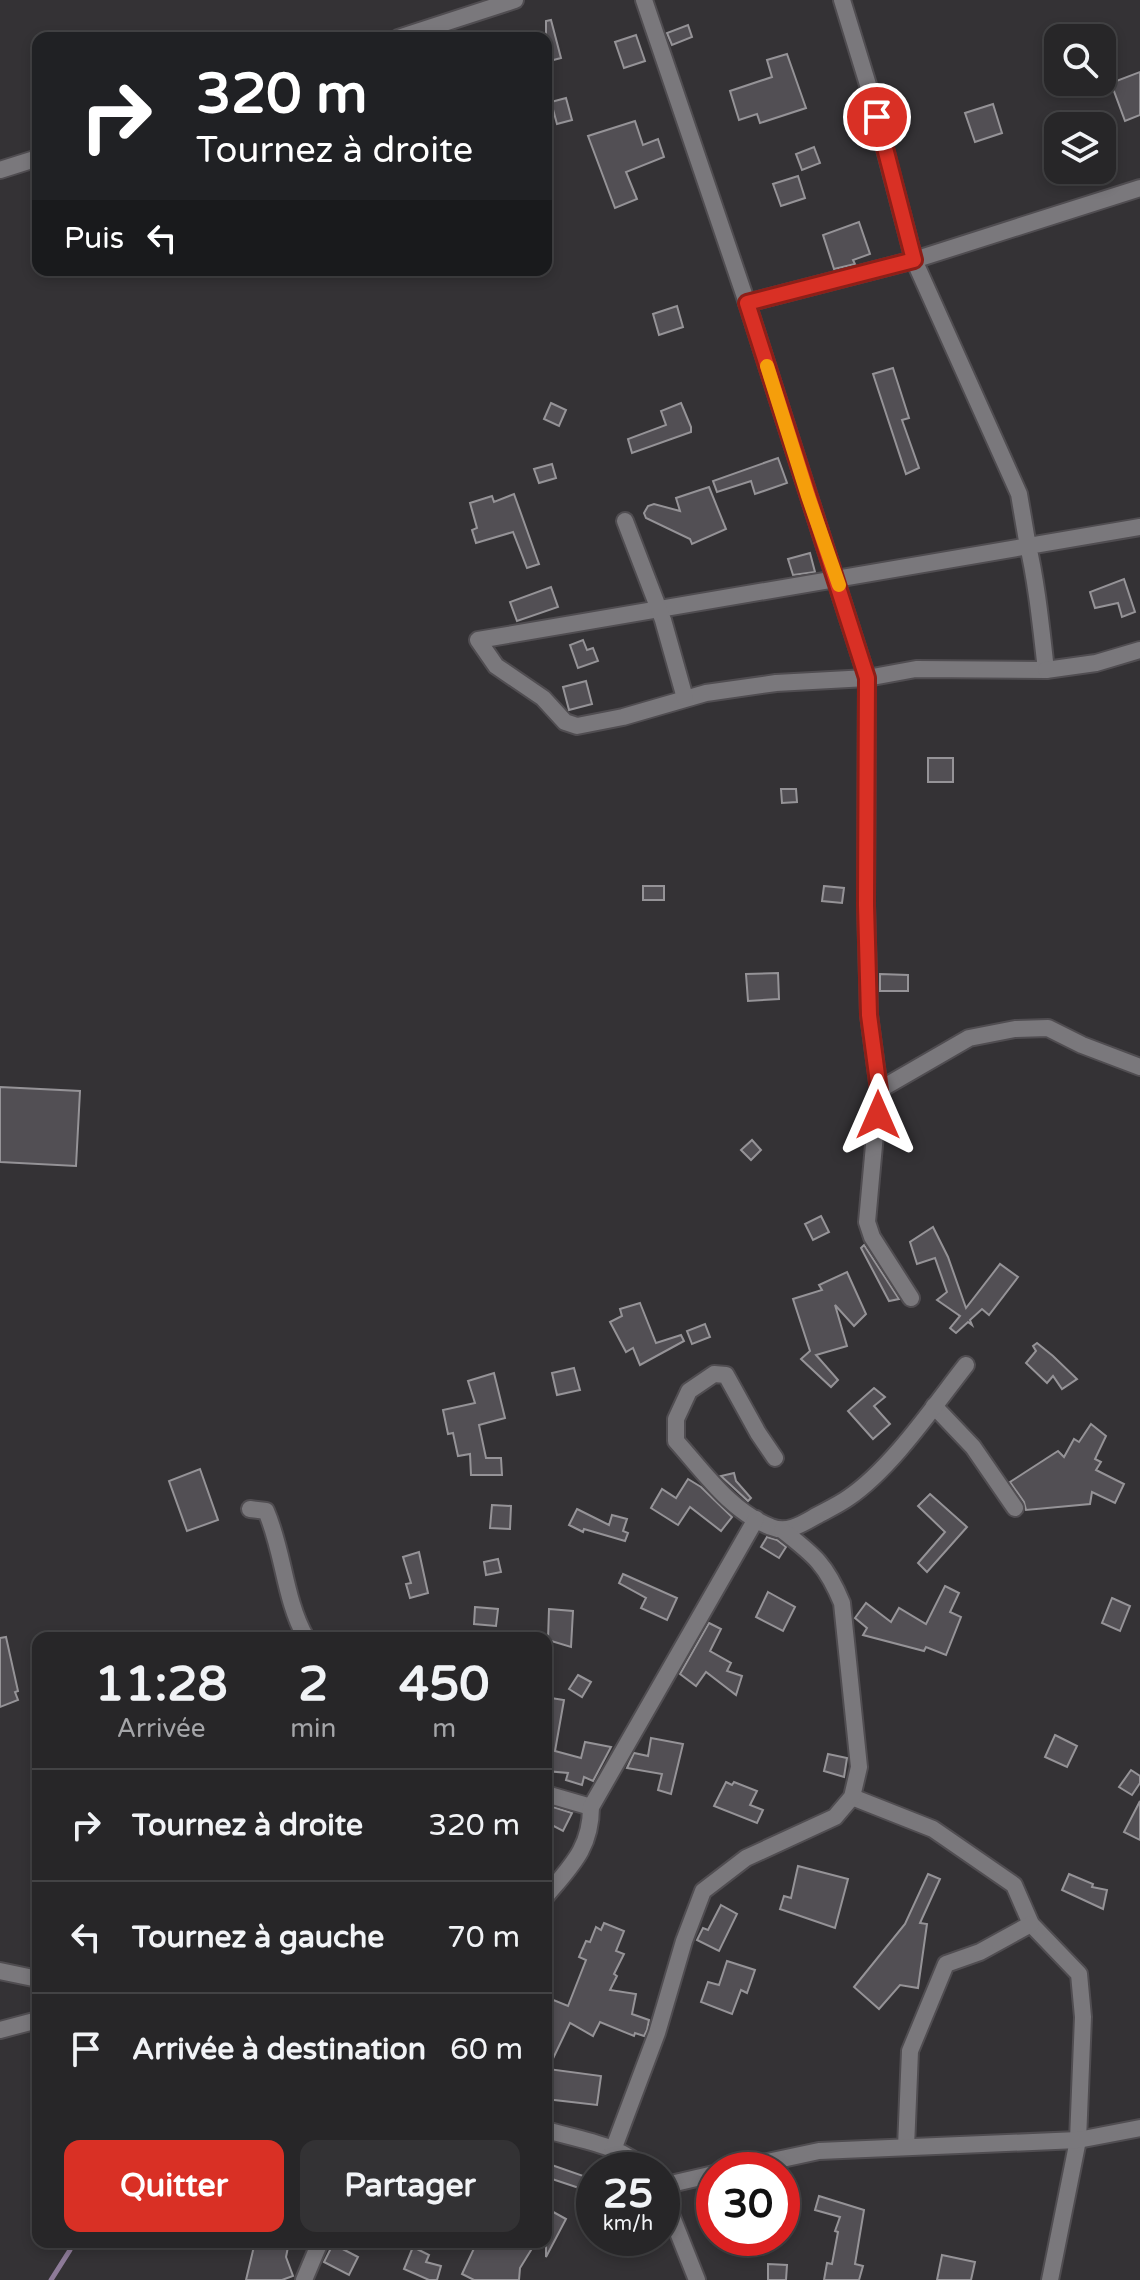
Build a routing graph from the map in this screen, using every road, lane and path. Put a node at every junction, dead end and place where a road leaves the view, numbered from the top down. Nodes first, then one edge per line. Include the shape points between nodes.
1 (515, 0) edge
2 (644, 0) edge
3 (842, 0) edge
4 (416, 32) edge
5 (32, 160) edge
6 (0, 170) edge
7 (1140, 188) edge
8 (914, 260) junction
9 (747, 303) junction
10 (625, 521) dead end
11 (1140, 527) edge
12 (1028, 546) junction
13 (837, 579) junction
14 (659, 609) junction
15 (1140, 650) edge
16 (1046, 670) junction
17 (867, 678) junction
18 (685, 698) junction
19 (1140, 1067) edge
20 (879, 1090) junction
21 (911, 1298) dead end
22 (966, 1365) dead end
23 (934, 1406) junction
24 (775, 1458) dead end
25 (1015, 1508) dead end
26 (250, 1509) dead end
27 (756, 1519) junction
28 (782, 1530) junction
29 (303, 1632) edge
30 (552, 1796) edge
31 (852, 1797) junction
32 (591, 1807) junction
33 (552, 1888) edge
34 (1031, 1924) junction
35 (0, 1971) edge
36 (32, 1978) edge
37 (32, 2022) edge
38 (0, 2030) edge
39 (1140, 2128) edge
40 (552, 2132) edge
41 (1078, 2140) junction
42 (906, 2147) junction
43 (613, 2150) junction
44 (617, 2152) edge
45 (800, 2155) edge
46 (680, 2236) edge
47 (317, 2248) edge
48 (304, 2280) edge
49 (697, 2280) edge
50 (1050, 2280) edge

1 - 4 street
2 - 9 street
3 - 8 street
5 - 6 street
7 - 8 street
8 - 9 street
8 - 12 street via 1019,494
9 - 13 street
10 - 14 street
11 - 12 street
12 - 13 street
12 - 16 street
13 - 14 street
13 - 17 street
14 - 18 street
14 - 18 street via 478,640 496,666 577,726
15 - 16 street
16 - 17 street via 916,669
17 - 18 street via 776,683
17 - 20 street via 869,1015
19 - 20 street via 1048,1028 1015,1029 969,1038
20 - 21 street via 867,1222
22 - 23 street
23 - 25 street via 973,1447
23 - 28 street via 877,1474 849,1498
24 - 27 street via 726,1375 714,1374 689,1391 676,1419 676,1441 724,1495
26 - 29 street via 266,1511 274,1529
27 - 28 street
27 - 32 street
28 - 31 street via 817,1557 842,1603 859,1767
30 - 32 street
31 - 34 street via 933,1829 1014,1885
31 - 43 street via 835,1817 746,1858 703,1891
32 - 33 street via 585,1847
34 - 41 street via 1079,1974 1083,2017
34 - 42 street via 946,1964 910,2051
35 - 36 street
37 - 38 street
39 - 41 street
40 - 43 street
41 - 42 street
41 - 50 street
42 - 45 street
43 - 44 street
46 - 49 street
47 - 48 street

